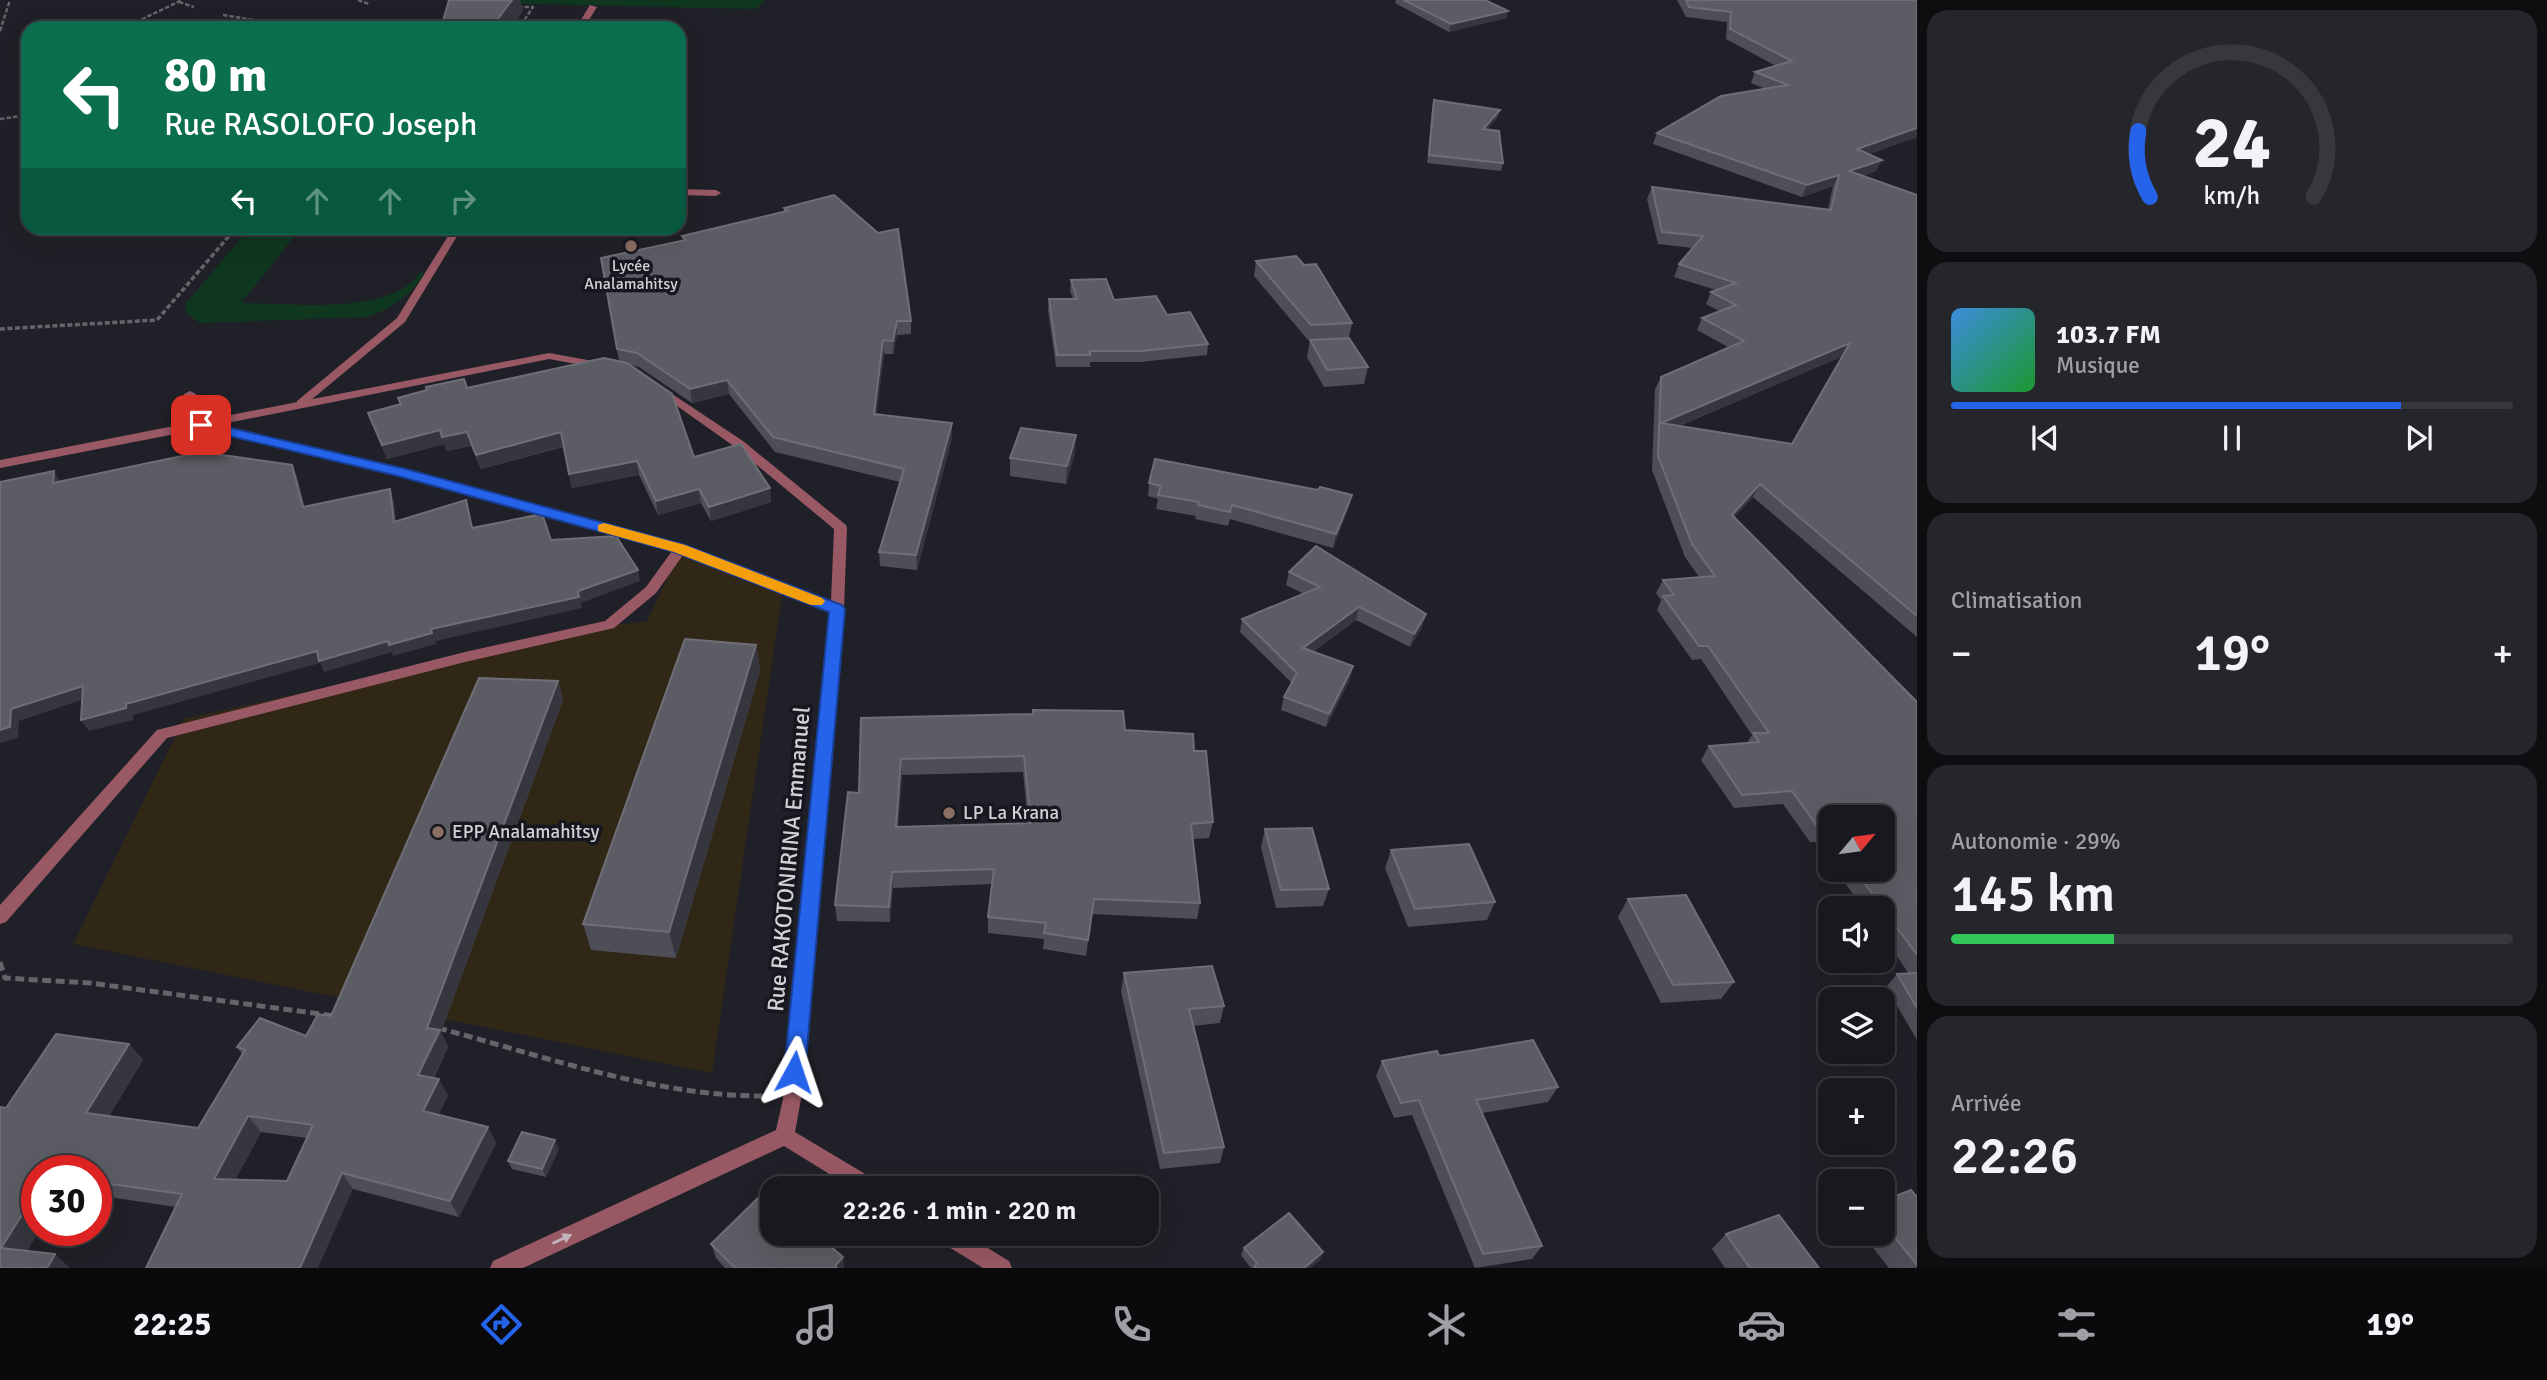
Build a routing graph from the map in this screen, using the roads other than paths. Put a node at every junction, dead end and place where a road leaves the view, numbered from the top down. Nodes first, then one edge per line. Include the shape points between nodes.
1 (593, 8) dead end
2 (585, 21) edge
3 (686, 192) edge
4 (716, 192) dead end
5 (453, 235) edge
6 (622, 369) edge
7 (645, 379) edge
8 (190, 394) dead end
9 (301, 403) junction
10 (201, 425) junction
11 (0, 464) edge
12 (680, 549) junction
13 (837, 609) junction
14 (0, 917) edge
15 (785, 1136) junction
16 (850, 1176) edge
17 (966, 1246) edge
18 (500, 1268) edge
19 (1002, 1268) edge

1 - 2 street
3 - 4 street
5 - 9 street via 401,320
6 - 9 street via 550,356
7 - 13 street, Rue RAKOTONIRINA Emmanuel via 739,444 841,528
8 - 10 street
9 - 10 street
10 - 11 street
10 - 12 street via 401,472
12 - 13 street
12 - 14 street via 651,590 609,625 162,734
13 - 15 street, Rue RAKOTONIRINA Emmanuel
15 - 16 street
18 -> 15 street
17 - 19 street

